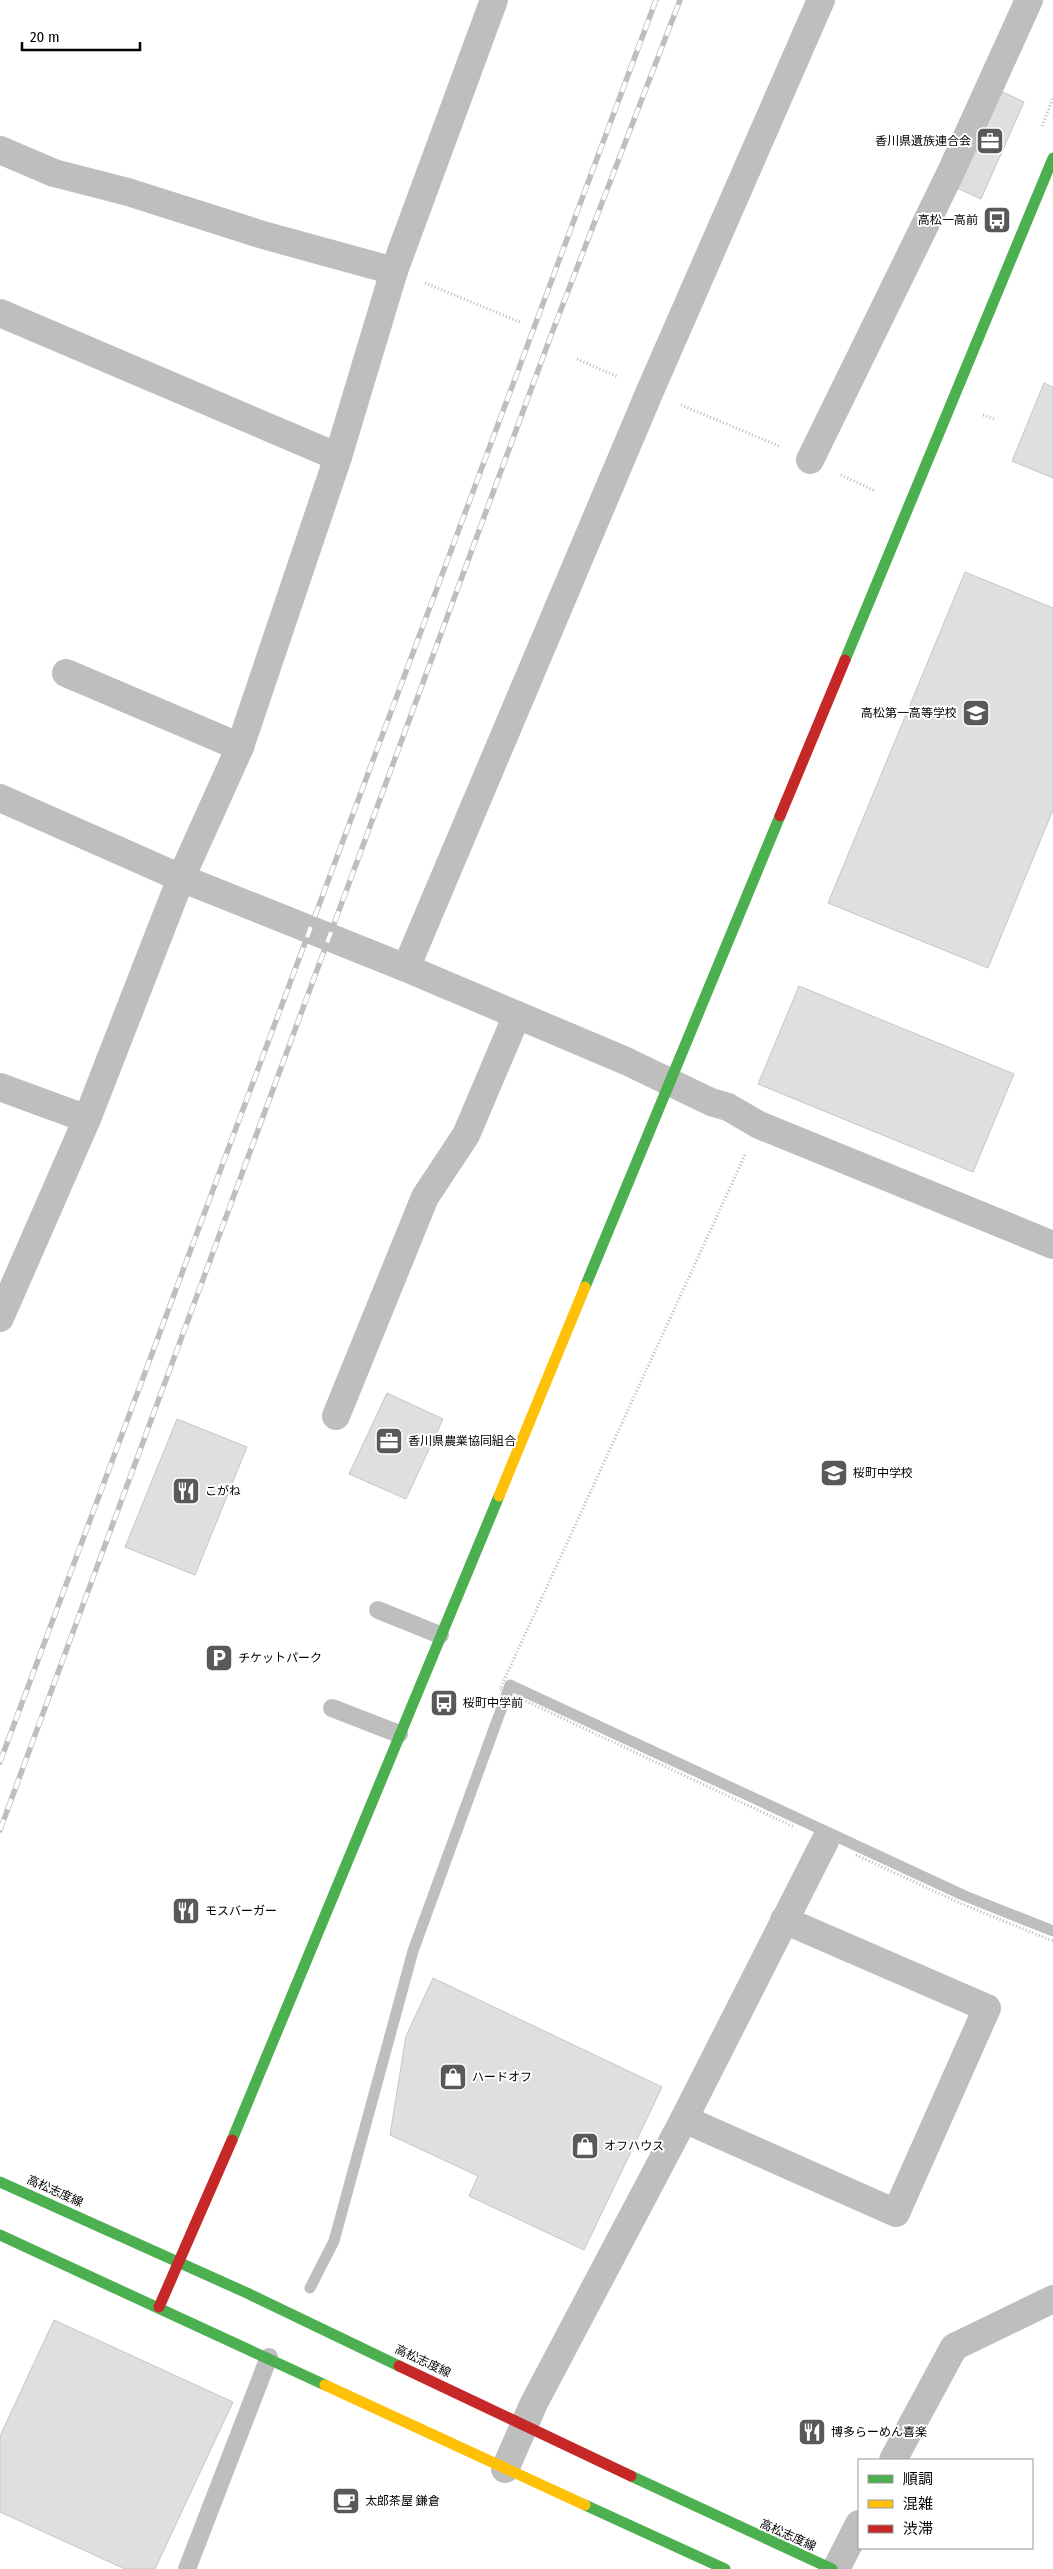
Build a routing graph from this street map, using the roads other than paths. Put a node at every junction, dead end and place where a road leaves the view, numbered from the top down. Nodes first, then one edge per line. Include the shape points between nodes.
1 (494, 0) edge
2 (820, 0) edge
3 (1029, 0) edge
4 (0, 150) edge
5 (1053, 158) edge
6 (394, 271) junction
7 (0, 313) edge
8 (338, 456) junction
9 (810, 460) road end
10 (66, 673) dead end
11 (240, 747) junction
12 (0, 798) edge
13 (181, 878) junction
14 (406, 968) junction
15 (517, 1015) junction
16 (670, 1082) junction
17 (0, 1087) edge
18 (87, 1119) junction
19 (1053, 1245) edge
20 (0, 1318) edge
21 (336, 1416) dead end
22 (378, 1610) dead end
23 (440, 1635) junction
24 (332, 1708) dead end
25 (399, 1734) junction
26 (826, 1841) road end
27 (784, 1920) junction
28 (684, 2119) junction
29 (0, 2182) edge
30 (0, 2235) edge
31 (178, 2262) junction
32 (1053, 2299) edge
33 (159, 2307) junction
34 (269, 2357) junction
35 (524, 2425) junction
36 (894, 2459) edge
37 (505, 2469) junction
38 (858, 2526) edge
39 (187, 2569) edge
40 (725, 2569) edge
41 (832, 2569) edge
42 (836, 2569) edge

1 - 6 street
2 - 14 street via 650,391
3 - 9 street via 950,174
4 - 6 street via 54,173
5 - 16 street
6 - 8 street
7 - 8 street
8 - 11 street
10 - 11 street
11 - 13 street
12 - 13 street
13 - 14 street
13 - 18 street
14 - 15 street
15 - 16 street
15 - 21 street via 466,1135 424,1197
16 - 19 street via 728,1107 759,1125
16 - 23 street
17 - 18 street
18 - 20 street
22 - 23 lane
23 - 25 street
24 - 25 lane
25 - 31 street
26 - 27 street
27 - 28 street
27 - 28 street via 987,2008 896,2213
28 - 35 street
29 - 31 street, 高松志度線
30 - 33 street
31 - 33 street
31 - 35 street, 高松志度線
32 - 36 street via 954,2347
33 - 34 street
34 - 37 street
34 - 39 lane
35 - 37 street
35 - 41 street, 高松志度線
37 - 40 street
38 - 42 street

